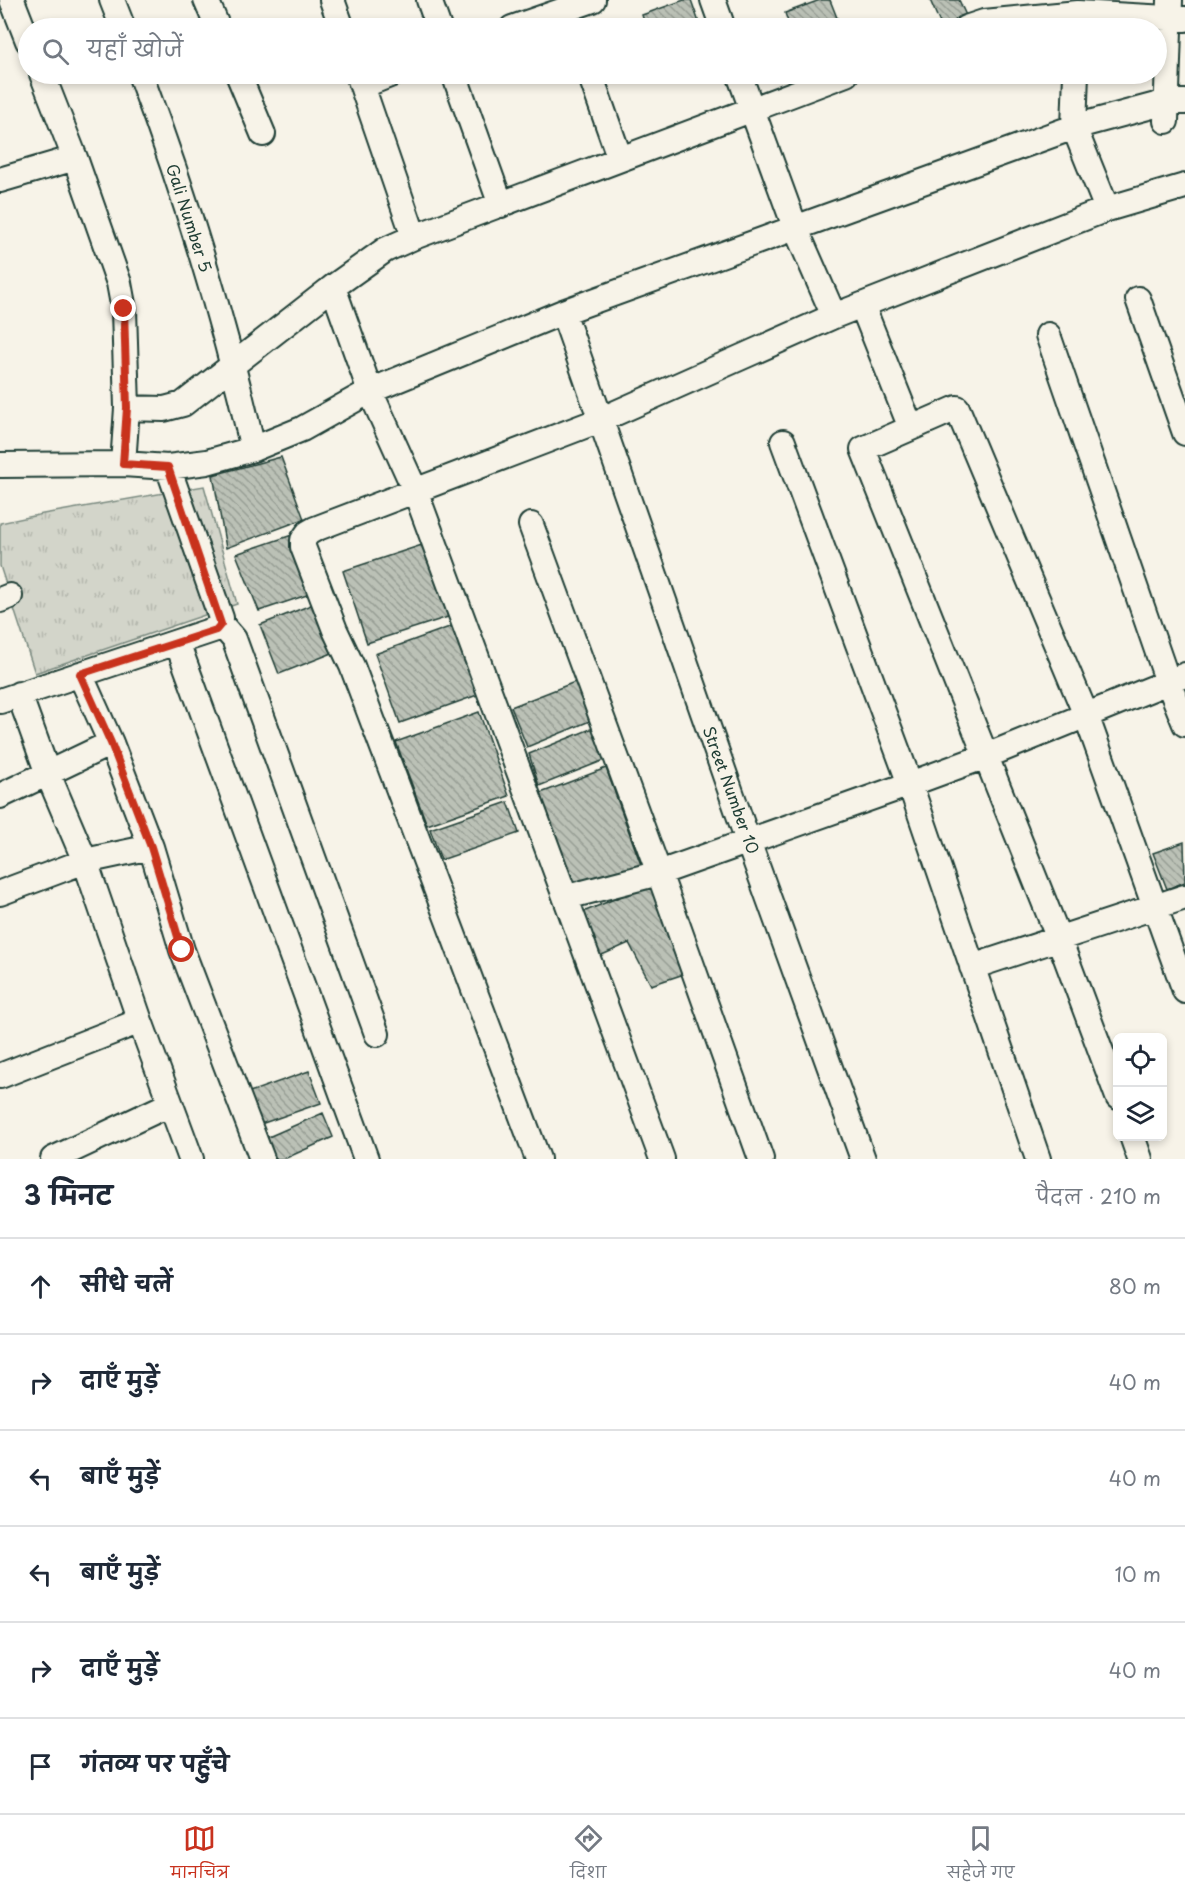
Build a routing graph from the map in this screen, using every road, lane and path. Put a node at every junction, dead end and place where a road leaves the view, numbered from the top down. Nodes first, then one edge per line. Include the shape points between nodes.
1 (12, 0) edge
2 (112, 0) edge
3 (206, 0) edge
4 (332, 0) edge
5 (429, 0) edge
6 (593, 0) edge
7 (713, 0) edge
8 (1175, 12) edge
9 (1078, 14) edge
10 (19, 18) edge
11 (119, 18) edge
12 (214, 18) edge
13 (338, 18) edge
14 (435, 18) edge
15 (571, 18) edge
16 (719, 18) edge
17 (1031, 18) edge
18 (46, 84) edge
19 (144, 84) edge
20 (242, 84) edge
21 (361, 84) edge
22 (458, 84) edge
23 (594, 84) edge
24 (743, 84) edge
25 (819, 84) edge
26 (1076, 84) edge
27 (1172, 108) edge
28 (752, 109) junction
29 (1074, 127) junction
30 (263, 134) dead end
31 (75, 158) junction
32 (620, 159) junction
33 (0, 180) edge
34 (1185, 186) edge
35 (501, 205) junction
36 (1107, 209) junction
37 (795, 227) junction
38 (414, 237) junction
39 (333, 287) junction
40 (1138, 299) dead end
41 (862, 305) junction
42 (563, 312) junction
43 (834, 316) junction
44 (1048, 335) dead end
45 (233, 364) junction
46 (370, 391) junction
47 (127, 408) junction
48 (600, 420) junction
49 (911, 428) junction
50 (1185, 433) edge
51 (783, 441) dead end
52 (253, 449) junction
53 (123, 464) junction
54 (0, 465) edge
55 (168, 467) junction
56 (416, 490) junction
57 (531, 525) dead end
58 (221, 624) junction
59 (177, 642) junction
60 (80, 674) junction
61 (1176, 679) edge
62 (10, 698) edge
63 (1086, 715) junction
64 (1185, 724) edge
65 (111, 743) junction
66 (987, 756) junction
67 (48, 774) junction
68 (910, 784) junction
69 (0, 796) edge
70 (748, 841) junction
71 (151, 847) junction
72 (85, 861) junction
73 (659, 873) junction
74 (0, 893) edge
75 (567, 897) junction
76 (1185, 897) edge
77 (1154, 906) junction
78 (1059, 939) junction
79 (972, 967) junction
80 (1185, 991) edge
81 (140, 1021) junction
82 (377, 1034) dead end
83 (0, 1076) edge
84 (1114, 1087) edge
85 (170, 1104) junction
86 (1133, 1141) edge
87 (53, 1159) edge
88 (191, 1159) edge
89 (262, 1159) edge
90 (366, 1159) edge
91 (538, 1159) edge
92 (662, 1159) edge
93 (761, 1159) edge
94 (863, 1159) edge
95 (1038, 1159) edge
96 (1140, 1159) edge

1 - 10 street
2 - 11 street
3 - 12 street
4 - 13 street
5 - 14 street
6 - 15 street
7 - 16 street
8 - 9 street
8 - 27 street
9 - 17 street
18 - 31 street
19 - 45 street, Gali Number 5
20 - 30 street
21 - 38 street
22 - 35 street
23 - 32 street
24 - 28 street
25 - 28 street
26 - 29 street
27 - 29 street
28 - 32 street
28 - 37 street
29 - 36 street
29 - 37 street
31 - 33 street
31 - 47 street via 119,283 124,309
32 - 35 street
34 - 36 street
35 - 38 street
36 - 41 street
37 - 42 street
37 - 43 street
38 - 39 street via 385,250
39 - 45 street
39 - 46 street
40 - 50 street
41 - 43 street
41 - 49 street
42 - 46 street
42 - 48 street, Street Number 10
43 - 48 street
44 - 61 street
45 - 47 street via 175,407
45 - 52 street, Gali Number 5
46 - 52 street via 302,429
46 - 56 street
47 - 53 street
48 - 56 street
48 - 70 street, Street Number 10
49 - 63 street via 957,408
49 - 66 street via 863,448
51 - 68 street
52 - 55 street via 207,462
53 - 54 street
53 - 55 street
55 - 58 street
56 - 75 street
56 - 91 street via 315,529 303,540 303,547 352,666
57 - 73 street
58 - 59 street via 216,630
58 - 82 street via 234,639
59 - 60 street
59 - 90 street
60 - 62 street
60 - 65 street
61 - 63 street
61 - 64 street
62 - 67 street
63 - 66 street
63 - 77 street
65 - 67 street
65 - 71 street
66 - 68 street
66 - 78 street
67 - 69 street
67 - 72 street
68 - 70 street
68 - 79 street
70 - 73 street
70 - 94 street, Street Number 10
71 - 72 street
71 - 89 street via 182,950
72 - 74 street
72 - 81 street
73 - 75 street
73 - 93 street
75 - 92 street
76 - 77 street
77 - 78 street
77 - 80 street
78 - 79 street
78 - 84 street
79 - 95 street
81 - 83 street
81 - 85 street
85 - 87 street
85 - 88 street
86 - 96 street

